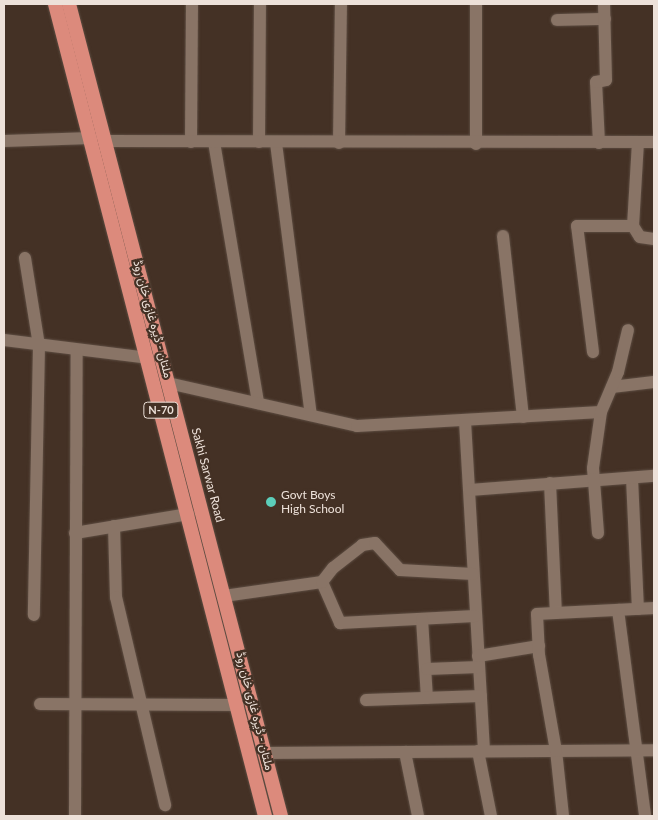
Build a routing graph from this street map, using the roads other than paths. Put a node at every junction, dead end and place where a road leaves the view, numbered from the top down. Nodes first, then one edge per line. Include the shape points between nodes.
1 (55, 4) edge
2 (69, 4) edge
3 (192, 4) edge
4 (260, 4) edge
5 (341, 4) edge
6 (476, 4) edge
7 (604, 4) edge
8 (604, 19) junction
9 (557, 20) dead end
10 (4, 140) edge
11 (98, 140) junction
12 (191, 142) junction
13 (214, 142) junction
14 (259, 142) junction
15 (638, 142) junction
16 (654, 142) edge
17 (276, 143) junction
18 (339, 143) junction
19 (599, 143) junction
20 (476, 144) junction
21 (633, 226) junction
22 (503, 236) dead end
23 (654, 239) edge
24 (25, 258) dead end
25 (140, 302) junction
26 (628, 330) dead end
27 (4, 340) edge
28 (39, 345) junction
29 (77, 350) junction
30 (593, 352) dead end
31 (148, 358) junction
32 (654, 382) edge
33 (168, 383) junction
34 (612, 386) junction
35 (258, 404) junction
36 (601, 412) junction
37 (311, 415) junction
38 (523, 417) junction
39 (465, 421) junction
40 (654, 476) edge
41 (632, 478) junction
42 (594, 480) junction
43 (550, 483) junction
44 (470, 490) junction
45 (188, 514) junction
46 (114, 526) junction
47 (75, 533) junction
48 (598, 533) dead end
49 (473, 574) junction
50 (322, 582) junction
51 (224, 596) junction
52 (654, 608) edge
53 (638, 609) junction
54 (618, 610) junction
55 (556, 613) junction
56 (34, 615) dead end
57 (475, 616) junction
58 (422, 619) junction
59 (539, 646) junction
60 (478, 661) junction
61 (427, 669) junction
62 (480, 696) junction
63 (428, 698) junction
64 (366, 700) dead end
65 (40, 704) dead end
66 (74, 705) junction
67 (238, 705) junction
68 (141, 706) junction
69 (636, 750) junction
70 (654, 750) edge
71 (481, 751) junction
72 (556, 751) junction
73 (405, 752) junction
74 (265, 753) junction
75 (165, 805) dead end
76 (75, 816) edge
77 (265, 816) edge
78 (281, 816) edge
79 (418, 816) edge
80 (491, 816) edge
81 (563, 816) edge
82 (644, 816) edge

1 - 11 highway, N-70
2 - 11 highway, N-70
3 - 12 street
4 - 14 street
5 - 18 street
6 - 20 street
7 - 8 street
8 - 9 street
8 - 19 street via 606,80 596,82
10 - 11 street
11 - 12 street
11 - 25 highway, Sakhi Sarwar Road / N-70
12 - 13 street
13 - 14 street
13 - 35 street
14 - 17 street
15 - 16 street
15 - 19 street
15 - 21 street
17 - 18 street
17 - 37 street
18 - 20 street
19 - 20 street
21 - 23 street via 640,236
21 - 30 street via 577,226
22 - 38 street
24 - 28 street
25 - 31 highway, ملتان - ڈیرہ غازی خان روڈ / N-70
25 - 33 highway, Sakhi Sarwar Road / N-70
26 - 34 street
27 - 28 street
28 - 29 street
28 - 56 street
29 - 31 street
29 - 47 street
31 - 45 highway, ملتان - ڈیرہ غازی خان روڈ / N-70
32 - 34 street
33 - 35 street
33 - 51 highway, Sakhi Sarwar Road / N-70
34 - 36 street
35 - 37 street
36 - 38 street
36 - 42 street
37 - 39 street via 357,426
38 - 39 street
39 - 44 street
40 - 41 street
41 - 42 street
41 - 53 street
42 - 43 street
42 - 48 street
43 - 44 street
43 - 55 street
44 - 49 street
45 - 46 street
45 - 67 highway, ملتان - ڈیرہ غازی خان روڈ / N-70
46 - 47 street
46 - 68 street via 116,597
47 - 66 street
49 - 50 street via 400,570 375,543 362,545
49 - 57 street
50 - 51 street
50 - 58 street via 340,623
51 - 74 highway, Sakhi Sarwar Road / N-70
52 - 53 street
53 - 54 street
54 - 55 street
54 - 69 street
55 - 59 street via 537,614
57 - 58 street
57 - 60 street
58 - 61 street
59 - 60 street
59 - 72 street
60 - 61 street
60 - 62 street
61 - 63 street
62 - 63 street
62 - 71 street
63 - 64 street
65 - 66 street
66 - 68 street
66 - 76 street
67 - 68 street
67 - 77 highway, ملتان - ڈیرہ غازی خان روڈ / N-70
68 - 75 street
69 - 70 street
69 - 72 street
69 - 82 street
71 - 72 street
71 - 73 street
71 - 80 street
72 - 81 street
73 - 74 street
73 - 79 street
74 - 78 highway, Sakhi Sarwar Road / N-70

